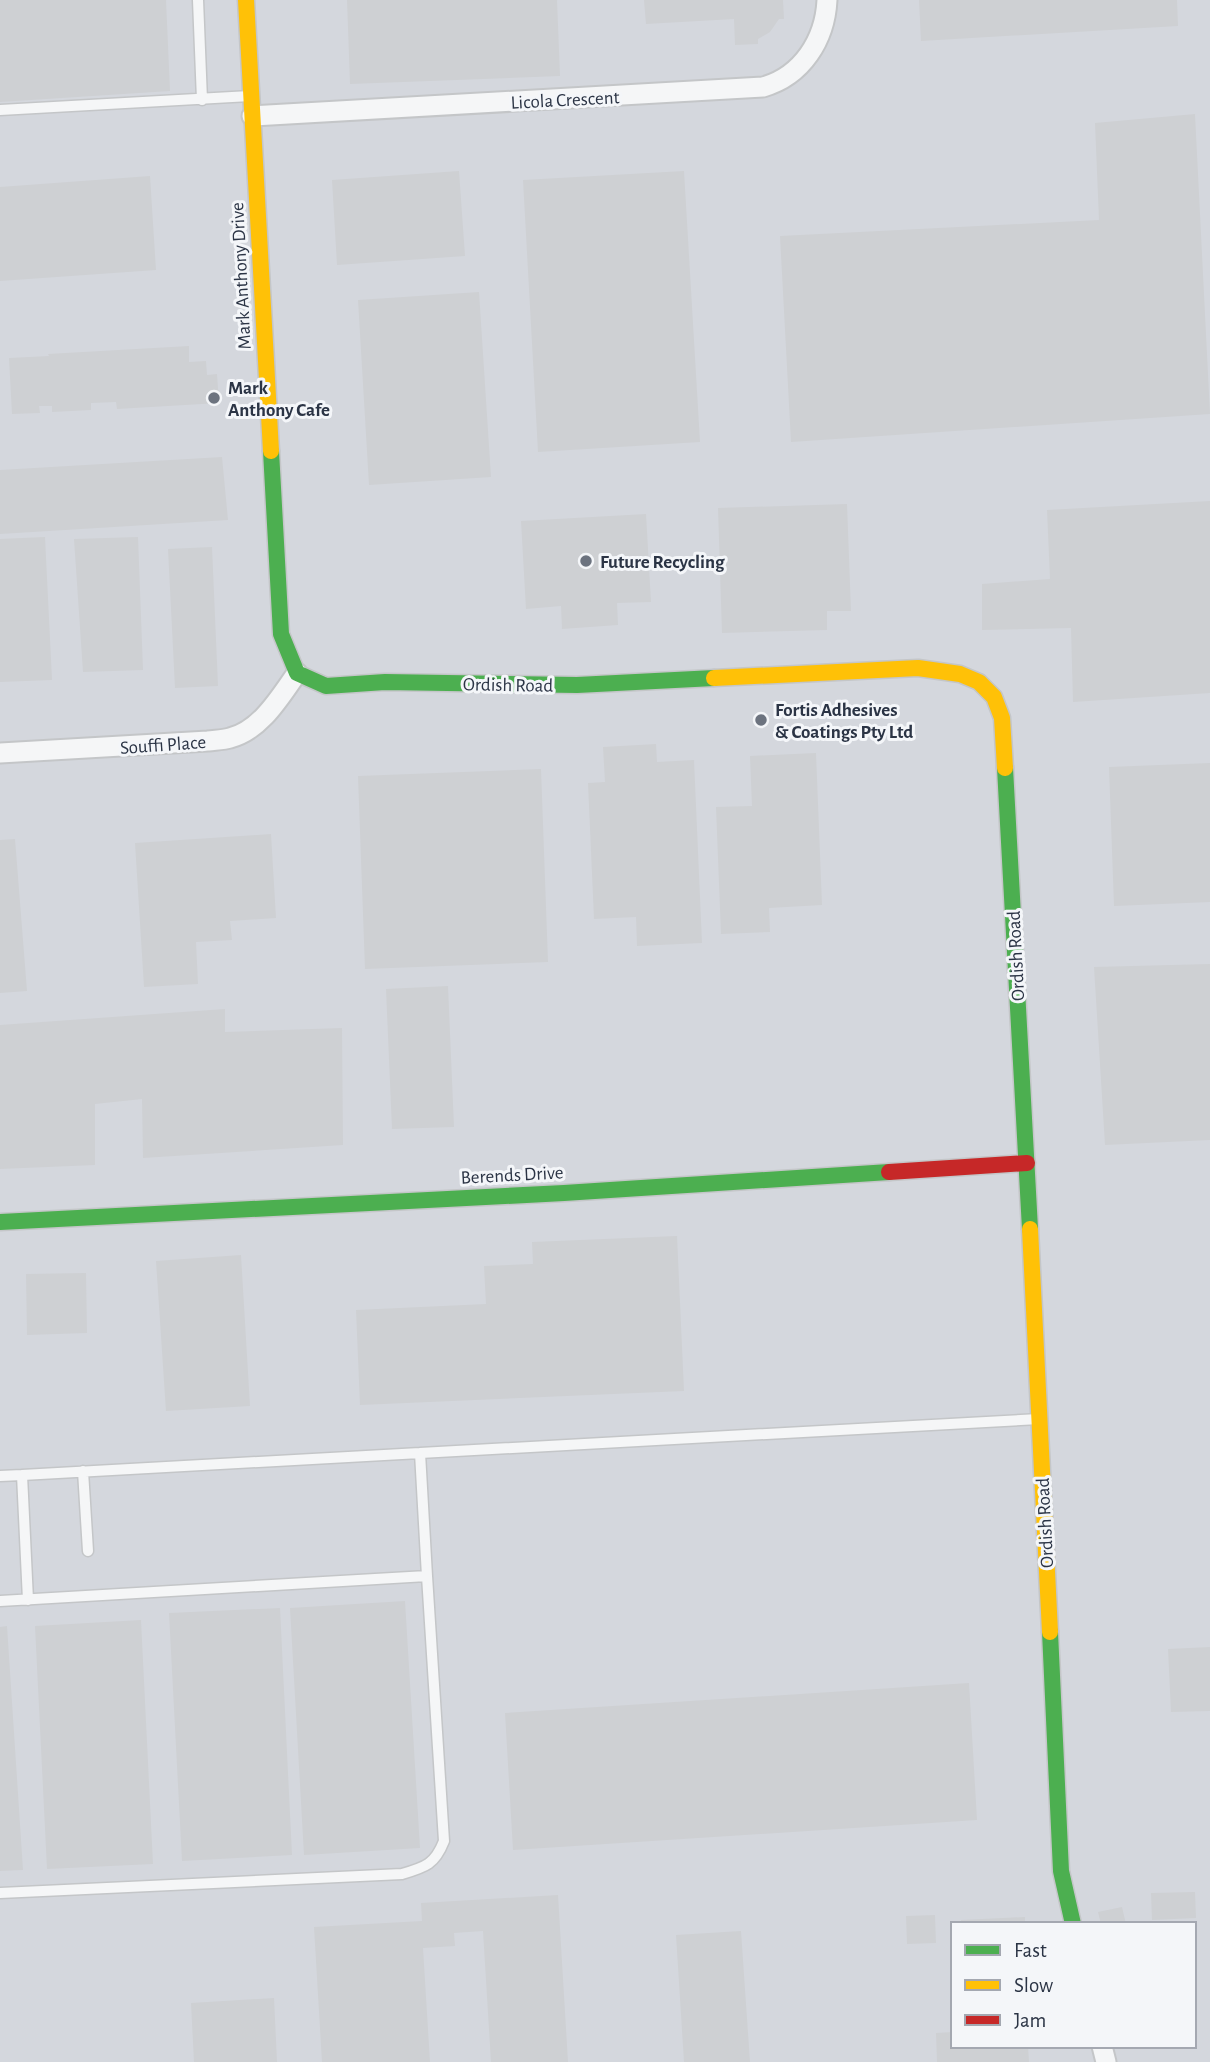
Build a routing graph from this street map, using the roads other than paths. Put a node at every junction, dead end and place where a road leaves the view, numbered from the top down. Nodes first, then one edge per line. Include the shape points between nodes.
1 (198, 0) edge
2 (246, 0) edge
3 (827, 0) edge
4 (202, 100) junction
5 (251, 106) junction
6 (0, 110) edge
7 (297, 673) junction
8 (0, 753) edge
9 (1027, 1163) junction
10 (0, 1222) edge
11 (1039, 1419) junction
12 (420, 1453) junction
13 (83, 1472) junction
14 (22, 1475) junction
15 (0, 1476) edge
16 (88, 1550) dead end
17 (427, 1577) junction
18 (28, 1600) junction
19 (0, 1601) edge
20 (0, 1893) edge
21 (1073, 1922) edge

1 - 4 lane
2 - 5 street, Mark Anthony Drive
3 - 5 street, Licola Crescent via 811,54 785,77 763,87
4 - 5 lane
4 - 6 lane
5 - 7 street, Mark Anthony Drive via 281,634
7 - 8 street, Souffi Place via 262,719 232,738
7 - 9 street, Ordish Road via 326,686 385,682 577,685 918,668 950,670 975,680 993,696 1002,718
9 - 10 street, Berends Drive
9 - 11 street, Ordish Road
11 - 12 lane
11 - 21 street, Ordish Road via 1061,1871
12 - 13 lane
12 - 17 lane
13 - 14 lane
13 - 16 lane
14 - 15 lane
14 - 18 lane
17 - 18 lane
17 - 20 lane via 444,1841 431,1863 402,1874
18 - 19 lane

